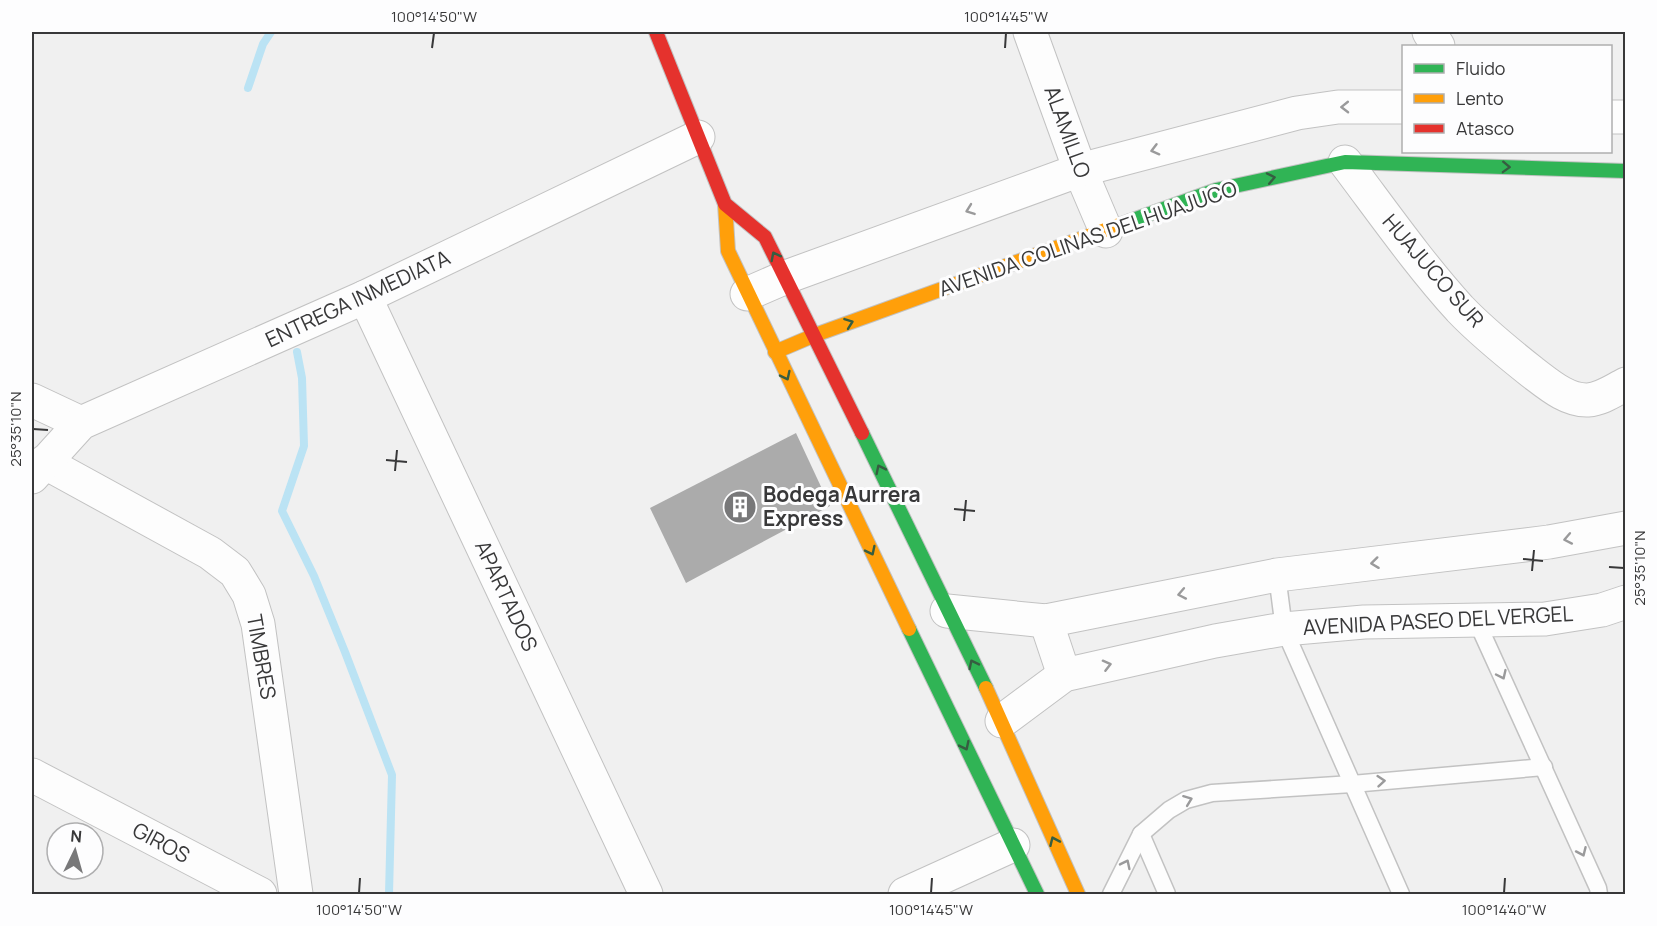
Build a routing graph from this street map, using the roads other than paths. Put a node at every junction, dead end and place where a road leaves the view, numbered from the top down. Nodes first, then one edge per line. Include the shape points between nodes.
1 (656, 32) edge
2 (1030, 32) edge
3 (1429, 32) edge
4 (1437, 45) edge
5 (1402, 107) edge
6 (698, 137) junction
7 (1480, 159) edge
8 (1345, 162) junction
9 (1080, 170) junction
10 (1626, 171) edge
11 (725, 204) junction
12 (1106, 231) junction
13 (786, 277) junction
14 (747, 294) junction
15 (365, 297) junction
16 (815, 334) junction
17 (775, 352) junction
18 (1626, 384) edge
19 (32, 400) edge
20 (81, 423) junction
21 (38, 470) edge
22 (1626, 528) edge
23 (1277, 575) junction
24 (1626, 602) edge
25 (947, 611) junction
26 (1046, 621) junction
27 (1477, 622) junction
28 (1284, 629) junction
29 (1064, 675) junction
30 (1002, 721) junction
31 (1544, 767) junction
32 (32, 775) edge
33 (1352, 784) junction
34 (1141, 834) junction
35 (1013, 845) junction
36 (260, 894) edge
37 (296, 894) edge
38 (646, 894) edge
39 (905, 894) edge
40 (1037, 894) edge
41 (1078, 894) edge
42 (1111, 894) edge
43 (1167, 894) edge
44 (1401, 894) edge
45 (1599, 894) edge

1 - 6 street
2 - 9 street, ALAMILLO
3 - 4 street
5 -> 9 street via 1338,107 1297,112
6 - 11 street
6 - 15 street, ENTREGA INMEDIATA
7 - 8 street, AVENIDA COLINAS DEL HUAJUCO
7 -> 10 street, AVENIDA COLINAS DEL HUAJUCO
12 -> 8 street, AVENIDA COLINAS DEL HUAJUCO via 1216,190
8 - 18 street, HUAJUCO SUR via 1461,309 1511,356 1554,389 1572,397 1588,400
9 - 12 street, ALAMILLO
9 -> 13 street
13 -> 11 street via 765,237
11 - 14 street via 728,251
16 -> 12 street, AVENIDA COLINAS DEL HUAJUCO
13 - 14 street
13 - 16 street
14 - 17 street
15 - 20 street, ENTREGA INMEDIATA
15 - 38 street, APARTADOS
16 - 17 street, AVENIDA COLINAS DEL HUAJUCO
25 -> 16 street
17 -> 35 street
19 - 20 street
20 - 21 street, ENTREGA INMEDIATA
21 - 37 street, TIMBRES via 210,554 235,572 249,595 258,624
22 -> 23 street via 1549,542
23 -> 26 street
23 - 28 lane, AVENIDA PASEO DEL VERGEL
24 - 27 street, AVENIDA PASEO DEL VERGEL via 1545,619
25 - 26 street
30 -> 25 street
26 - 29 street
27 - 28 street, AVENIDA PASEO DEL VERGEL via 1364,622
27 -> 31 lane
29 -> 28 street, AVENIDA PASEO DEL VERGEL
28 - 33 lane
29 - 30 street, AVENIDA PASEO DEL VERGEL
41 -> 30 street
33 -> 31 lane
31 -> 45 lane
32 - 36 street, GIROS
34 -> 33 lane via 1186,800 1212,793
33 - 44 lane
42 -> 34 lane
34 - 43 lane
35 - 39 street
35 - 40 street

